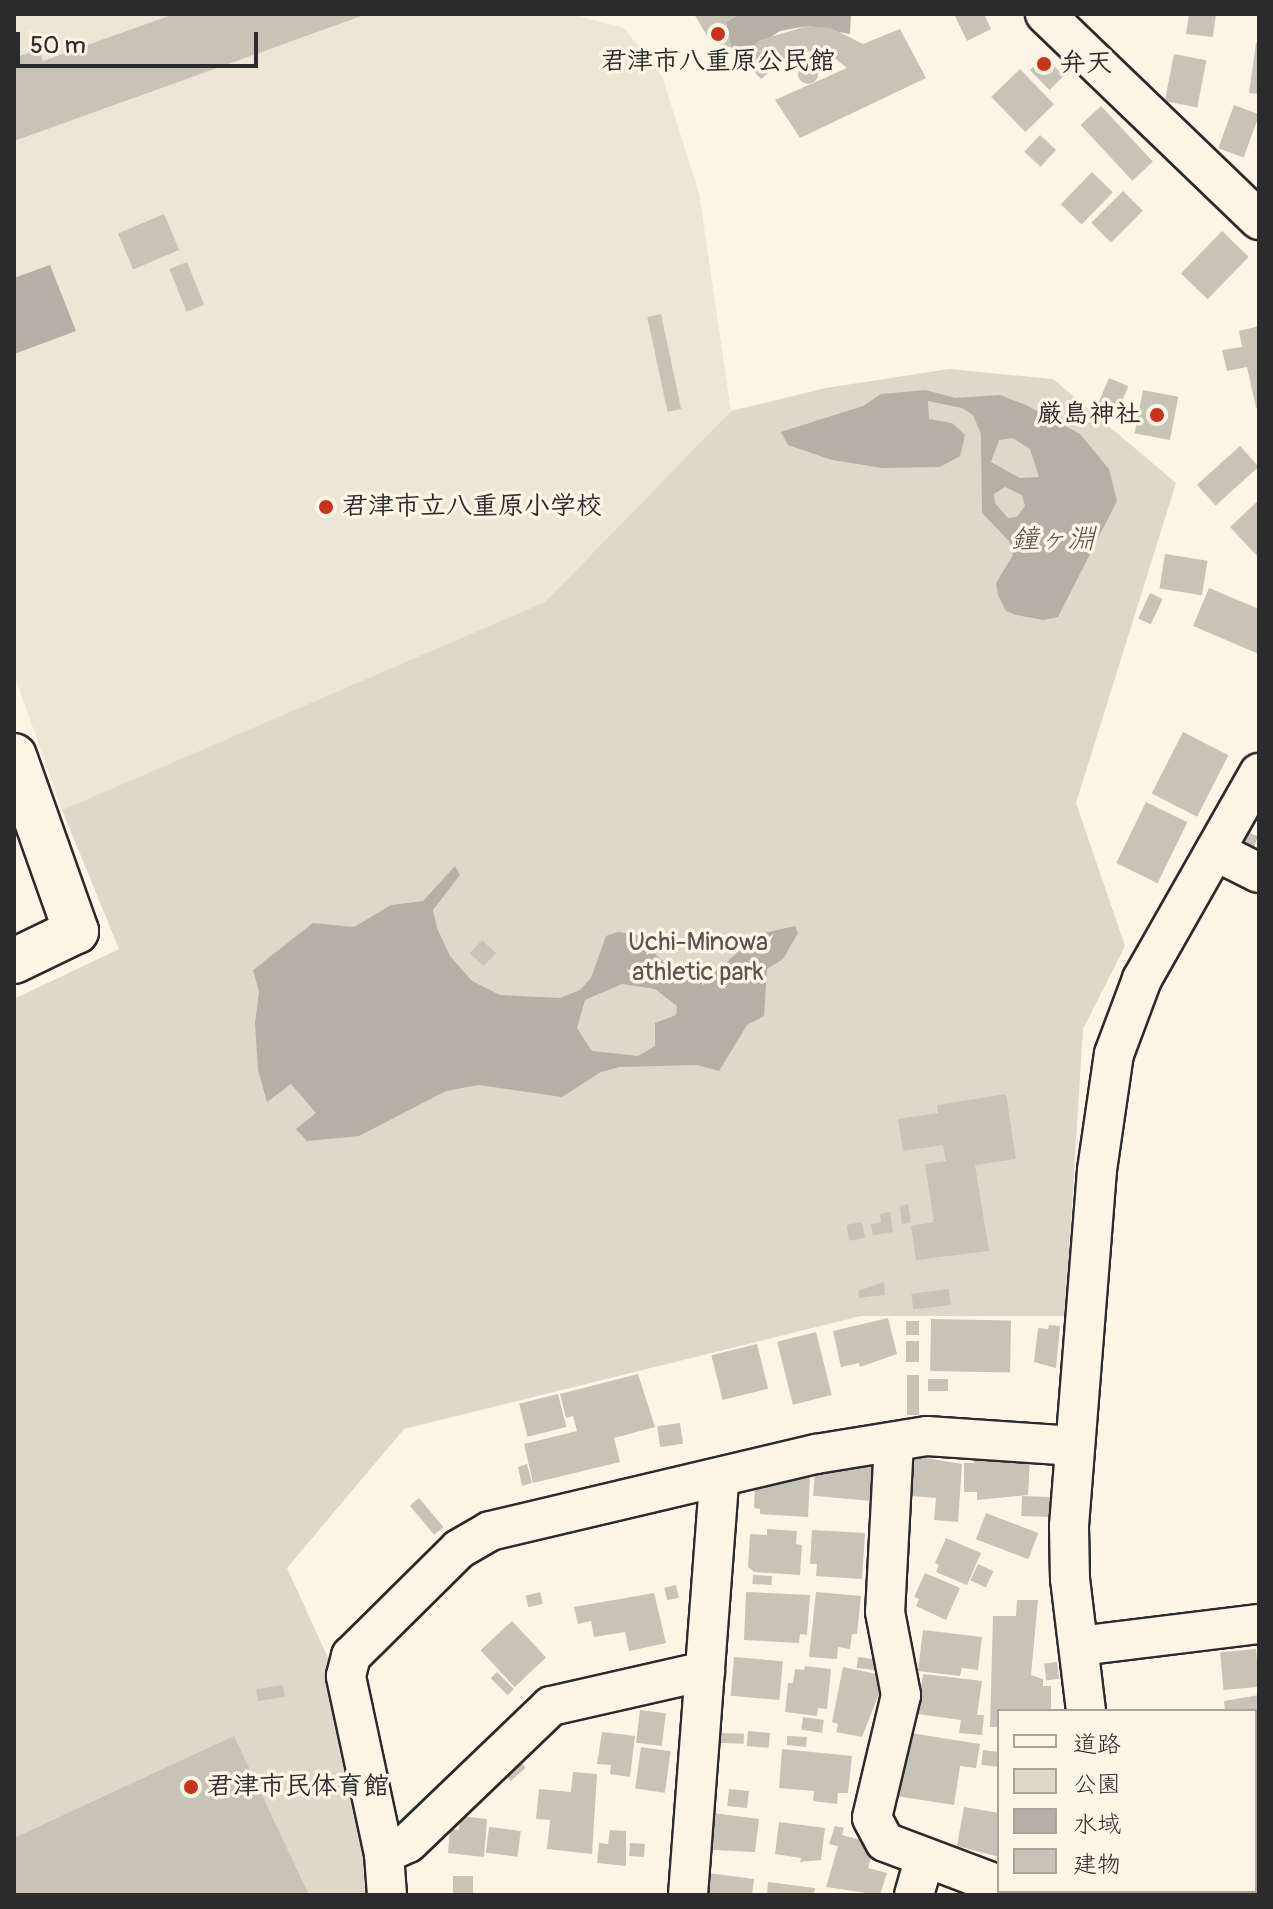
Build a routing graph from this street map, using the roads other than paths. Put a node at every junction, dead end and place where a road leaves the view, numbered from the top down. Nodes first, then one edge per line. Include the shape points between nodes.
1 (1045, 14) edge
2 (1259, 220) edge
3 (14, 756) edge
4 (1259, 773) edge
5 (1215, 851) junction
6 (1259, 873) edge
7 (14, 961) edge
8 (894, 1442) junction
9 (1075, 1446) junction
10 (719, 1479) junction
11 (1259, 1624) edge
12 (1079, 1646) junction
13 (705, 1671) junction
14 (1086, 1709) edge
15 (384, 1854) junction
16 (919, 1878) edge
17 (997, 1885) edge
18 (387, 1895) edge
19 (688, 1895) edge

1 - 2 street
3 - 7 street via 76,931
4 - 5 street
5 - 6 street
5 - 9 street via 1142,979 1114,1054 1097,1170
8 - 9 street via 927,1436
8 - 10 street
8 - 16 street via 885,1612 901,1695 872,1818 885,1842
9 - 12 street via 1070,1579
10 - 13 street
10 - 15 street via 490,1531 459,1549 351,1656 346,1676
11 - 12 street
12 - 14 street
13 - 15 street via 551,1706 408,1843
13 - 19 street
15 - 18 street
16 - 17 street

